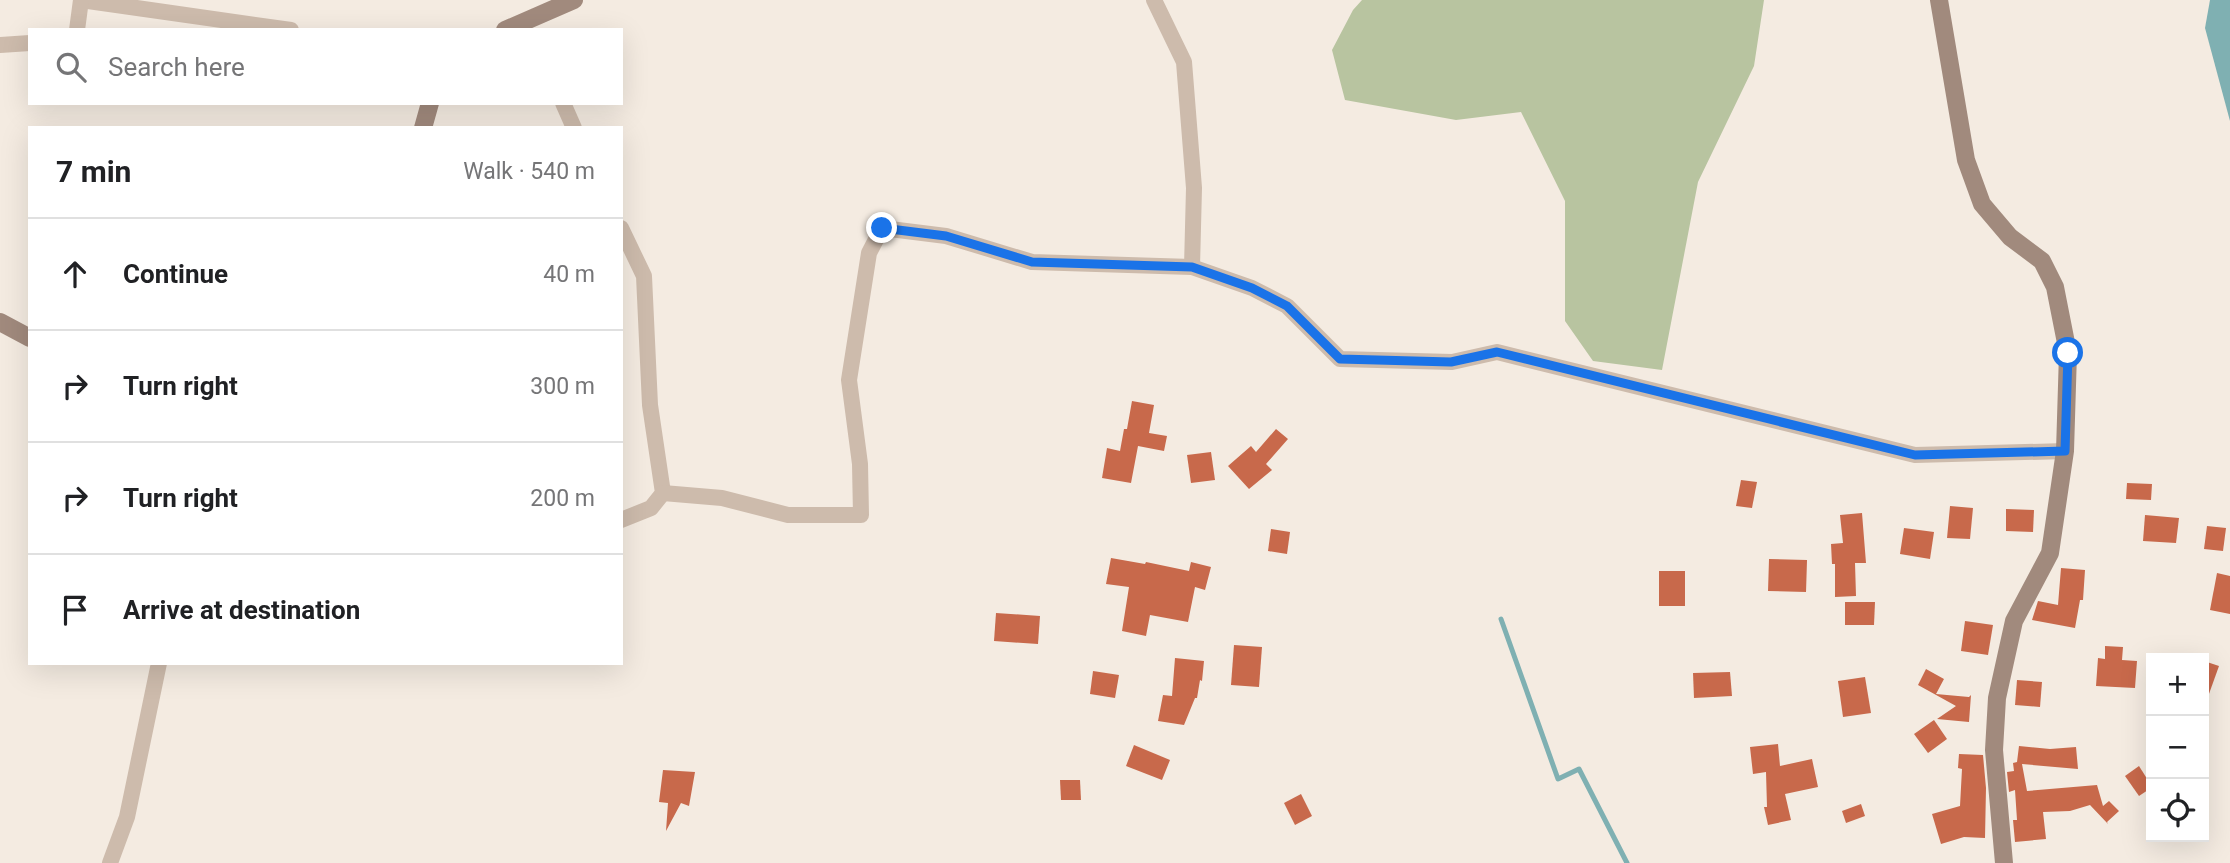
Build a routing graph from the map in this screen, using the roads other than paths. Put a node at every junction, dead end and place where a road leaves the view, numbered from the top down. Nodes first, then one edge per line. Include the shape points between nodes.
1 (81, 0) edge
2 (574, 0) edge
3 (1154, 0) edge
4 (1939, 0) edge
5 (527, 26) edge
6 (77, 28) edge
7 (277, 28) edge
8 (28, 43) edge
9 (0, 45) edge
10 (429, 105) edge
11 (564, 105) edge
12 (424, 126) edge
13 (573, 126) edge
14 (623, 232) edge
15 (1192, 267) junction
16 (0, 322) edge
17 (28, 337) edge
18 (2065, 451) junction
19 (663, 493) junction
20 (623, 519) edge
21 (159, 665) edge
22 (110, 863) edge
23 (2004, 863) edge

1 - 6 street
1 - 7 street
2 - 5 street
3 - 15 street via 1184,62 1194,188
4 - 18 street via 1966,160 1982,204 2010,237 2042,261 2055,287 2068,353
8 - 9 street
10 - 12 street
11 - 13 street
14 - 19 street via 643,276 650,405
15 - 18 street via 1287,306 1340,359 1451,362 1497,352 1915,455
15 - 19 street via 1032,262 946,236 882,228 869,253 849,380 860,464 861,515 788,515 722,498
16 - 17 street
18 - 23 street via 2050,553 2014,621 1997,698 1994,750
19 - 20 street via 652,508
21 - 22 street via 127,817

